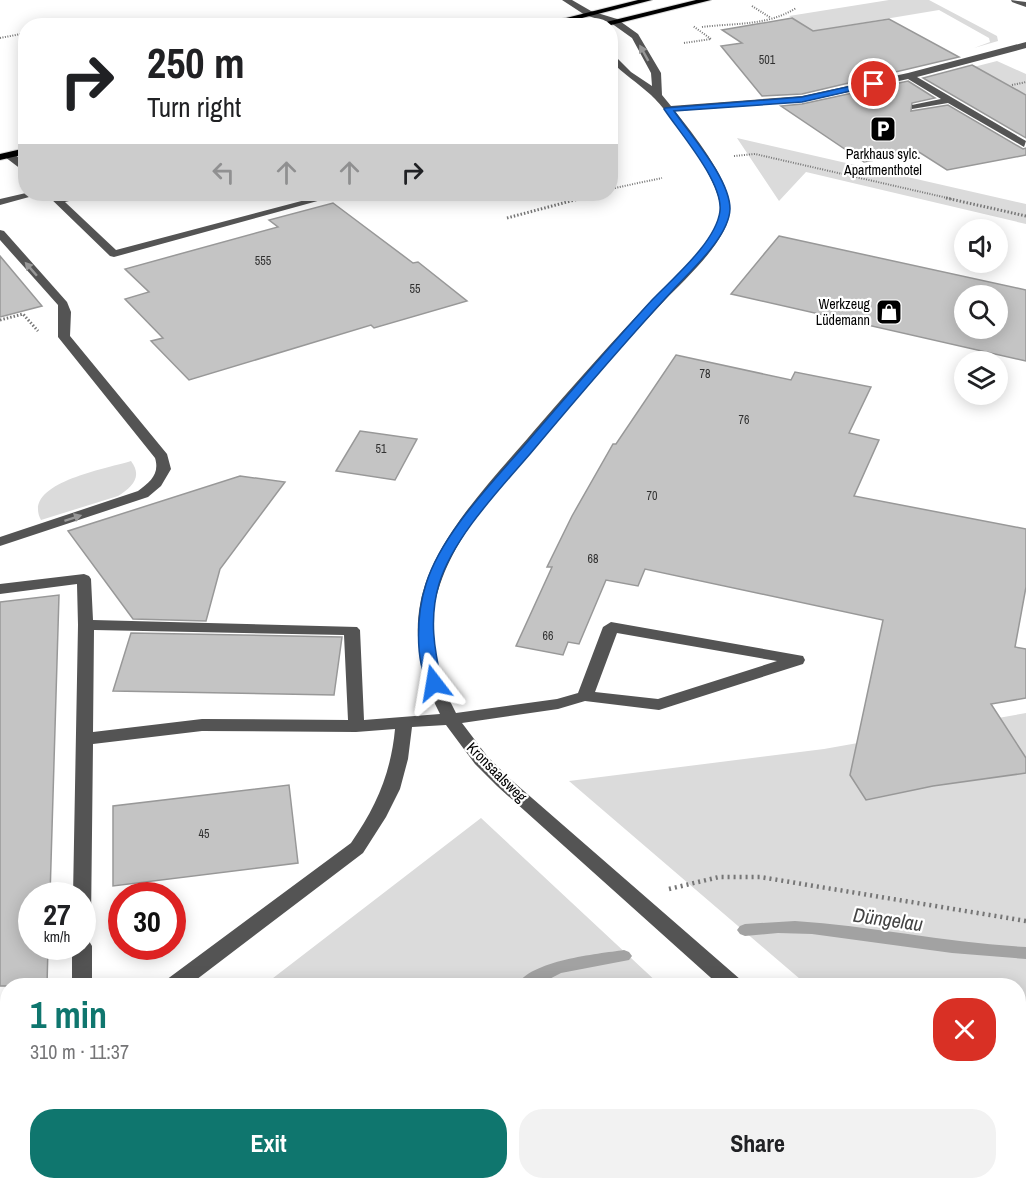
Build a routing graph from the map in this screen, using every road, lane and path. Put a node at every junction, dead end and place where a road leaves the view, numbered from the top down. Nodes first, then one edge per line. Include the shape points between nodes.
1 (566, 0) edge
2 (648, 0) edge
3 (706, 0) edge
4 (1016, 0) edge
5 (1026, 5) edge
6 (752, 6) dead end
7 (796, 8) dead end
8 (588, 14) junction
9 (571, 18) edge
10 (587, 18) edge
11 (603, 18) edge
12 (771, 18) junction
13 (618, 20) edge
14 (618, 24) edge
15 (690, 24) dead end
16 (695, 28) junction
17 (18, 35) edge
18 (0, 38) edge
19 (684, 43) dead end
20 (1026, 45) edge
21 (618, 63) edge
22 (909, 76) junction
23 (1026, 82) edge
24 (1012, 85) dead end
25 (657, 96) junction
26 (950, 100) junction
27 (915, 107) dead end
28 (668, 109) junction
29 (1024, 144) dead end
30 (4, 156) edge
31 (702, 158) junction
32 (18, 165) edge
33 (662, 178) dead end
34 (618, 187) edge
35 (18, 198) edge
36 (59, 201) edge
37 (312, 201) edge
38 (570, 201) edge
39 (0, 202) edge
40 (1026, 216) edge
41 (507, 218) dead end
42 (0, 233) edge
43 (0, 320) edge
44 (31, 324) dead end
45 (0, 542) edge
46 (0, 589) edge
47 (86, 624) junction
48 (585, 696) junction
49 (451, 719) junction
50 (404, 722) junction
51 (356, 726) junction
52 (83, 739) junction
53 (82, 882) edge
54 (631, 897) junction
55 (1026, 921) edge
56 (82, 960) edge
57 (82, 978) edge
58 (184, 978) edge
59 (725, 978) edge

1 - 8 street
2 - 8 main road
3 - 13 main road
4 - 5 street
6 - 12 path
7 - 12 path via 787,15
8 - 9 main road
8 - 10 street
8 - 11 street
12 - 16 path
25 -> 14 street via 656,73 638,41
15 - 16 path
16 - 19 path via 711,39
17 - 18 path
20 - 22 street
21 - 25 street, Kronsaalsweg
22 - 26 street
22 - 28 street via 802,99
23 - 24 path
25 - 28 street, Kronsaalsweg
26 - 27 street
26 - 29 street
28 - 31 street, Kronsaalsweg
30 - 32 street
31 - 40 path via 755,154
31 - 49 street, Kronsaalsweg via 722,192 725,208 722,222 708,245 540,432 476,509 444,559 433,584 425,627 430,670
33 - 34 path
35 - 39 street
36 - 37 street via 114,254
38 - 41 path
45 -> 42 street via 143,494 164,471 162,457 64,337 63,304
43 - 44 path via 23,314
46 - 47 street via 84,579
47 - 51 street via 352,630
47 - 52 street
48 - 48 street via 611,627 797,660 659,705
48 - 49 street via 558,705
49 - 50 street
49 - 54 street, Kronsaalsweg via 480,759
50 - 51 street
50 - 58 street via 402,756 394,786 357,848
51 - 52 street via 202,725
52 - 53 street
54 - 55 path via 719,877 760,877
54 - 59 street, Kronsaalsweg
56 - 57 street

